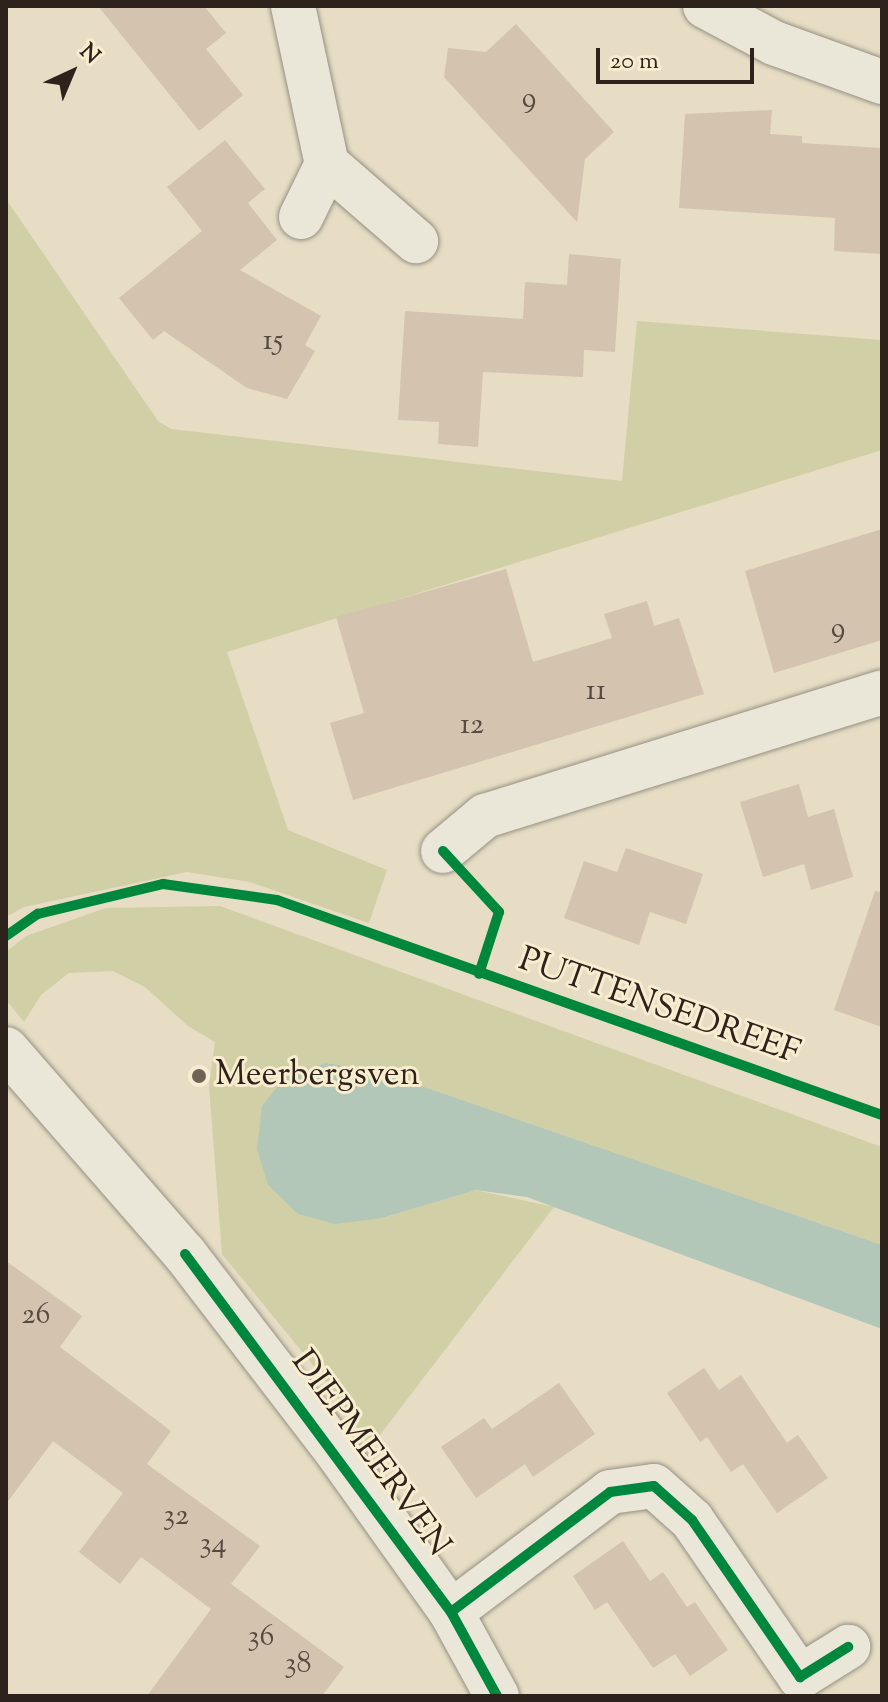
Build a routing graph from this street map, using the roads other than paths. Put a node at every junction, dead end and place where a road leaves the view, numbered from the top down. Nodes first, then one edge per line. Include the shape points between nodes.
1 (293, 6) edge
2 (705, 6) edge
3 (882, 82) edge
4 (327, 164) junction
5 (301, 217) dead end
6 (416, 241) dead end
7 (882, 692) edge
8 (443, 851) dead end
9 (6, 1049) edge
10 (451, 1612) junction
11 (848, 1647) dead end
12 (497, 1696) edge

1 - 4 street
2 - 3 street via 774,43
4 - 5 street
4 - 6 street
7 - 8 street via 485,816
9 - 10 street, DIEPMEERVEN via 185,1254
10 - 11 street via 610,1492 654,1486 692,1520 800,1677
10 - 12 street, DIEPMEERVEN

